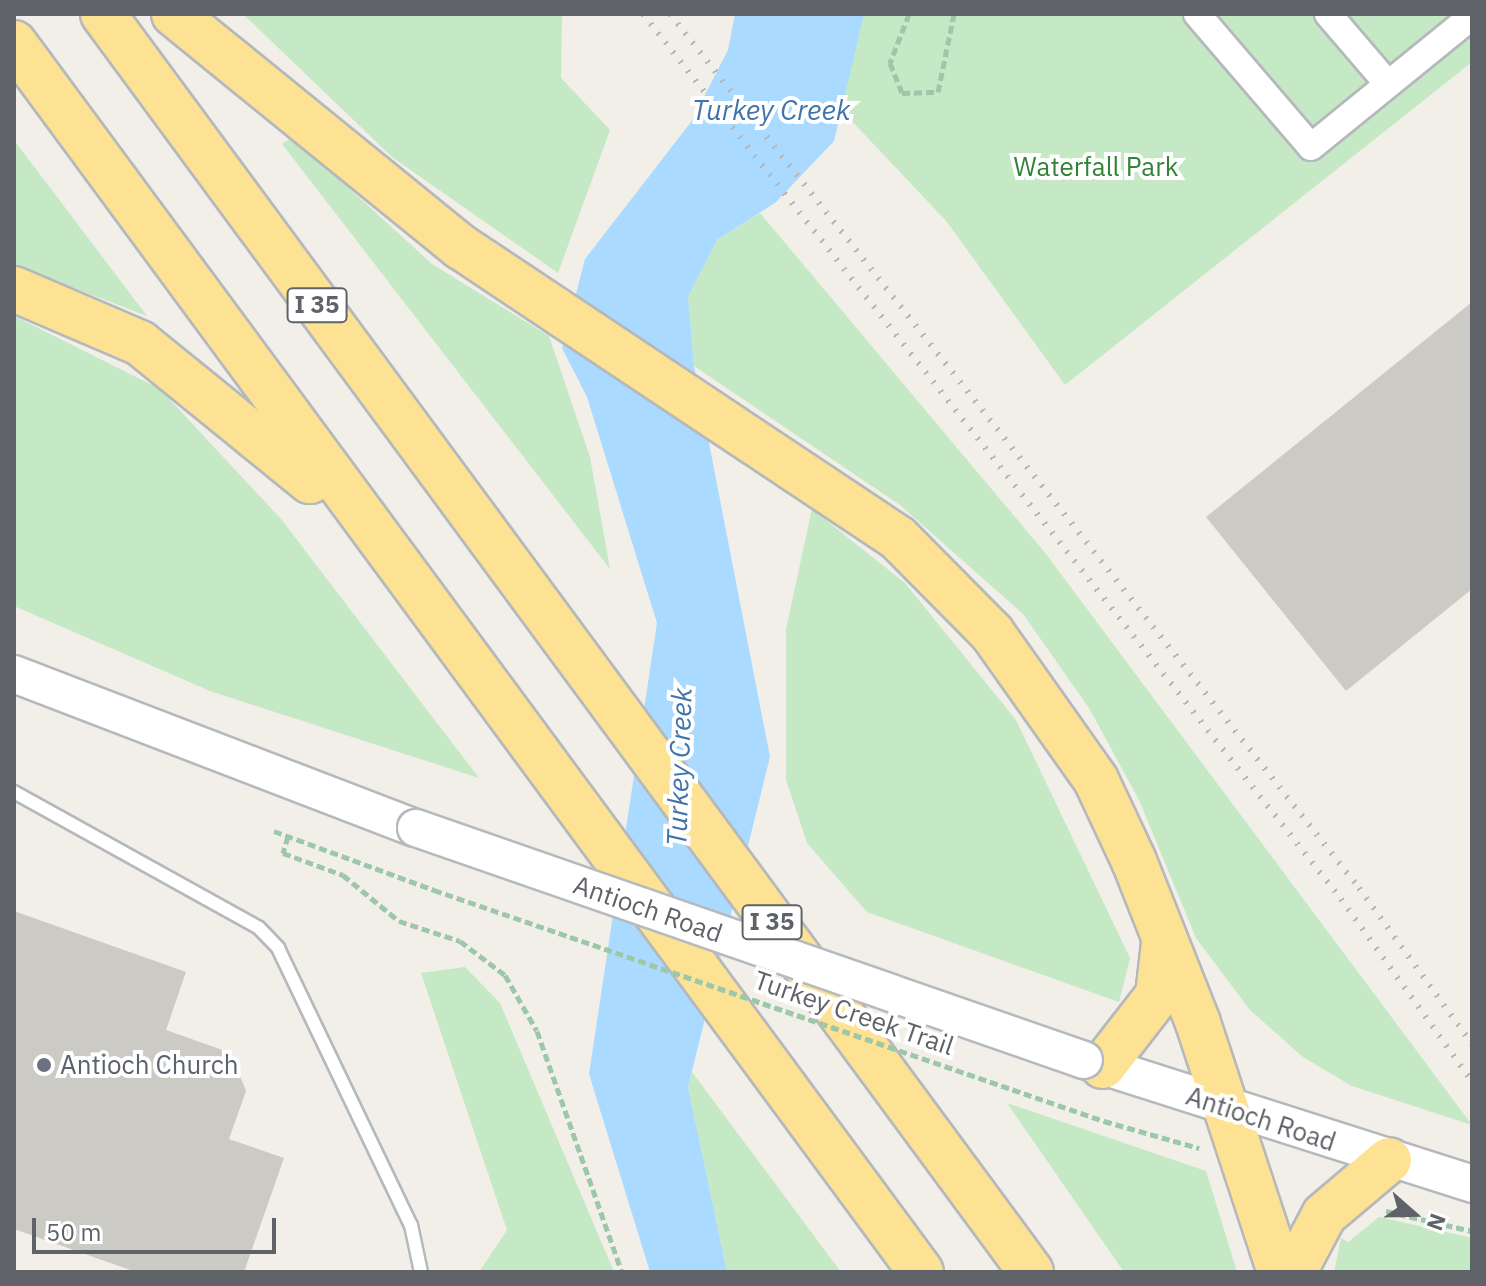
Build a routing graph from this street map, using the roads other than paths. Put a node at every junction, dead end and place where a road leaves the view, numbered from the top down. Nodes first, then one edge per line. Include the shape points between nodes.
1 (103, 14) edge
2 (174, 14) edge
3 (1197, 14) edge
4 (1328, 14) edge
5 (1472, 16) edge
6 (14, 43) edge
7 (1388, 84) junction
8 (14, 289) edge
9 (377, 542) junction
10 (14, 674) edge
11 (14, 792) edge
12 (1164, 943) junction
13 (1094, 1063) junction
14 (1226, 1109) junction
15 (1396, 1162) junction
16 (1472, 1184) edge
17 (1022, 1260) edge
18 (421, 1272) edge
19 (921, 1272) edge
20 (1280, 1272) edge
21 (1294, 1272) edge

1 - 17 highway, I 35, bridge
2 - 12 highway via 395,197 844,497 947,584 1049,709 1096,780
3 - 7 street via 1311,147
4 - 7 street
5 - 7 street
6 - 9 highway
8 - 9 highway via 100,321 174,366
9 - 19 highway, bridge via 526,730
10 - 13 main road, Antioch Road, bridge via 416,828
11 - 18 lane via 259,928 278,948 411,1225
12 - 13 highway via 1158,995
12 - 14 highway
13 - 14 main road, Antioch Road
14 - 15 main road, Antioch Road
14 - 20 highway
15 - 16 main road, Antioch Road
15 - 21 highway via 1324,1215

